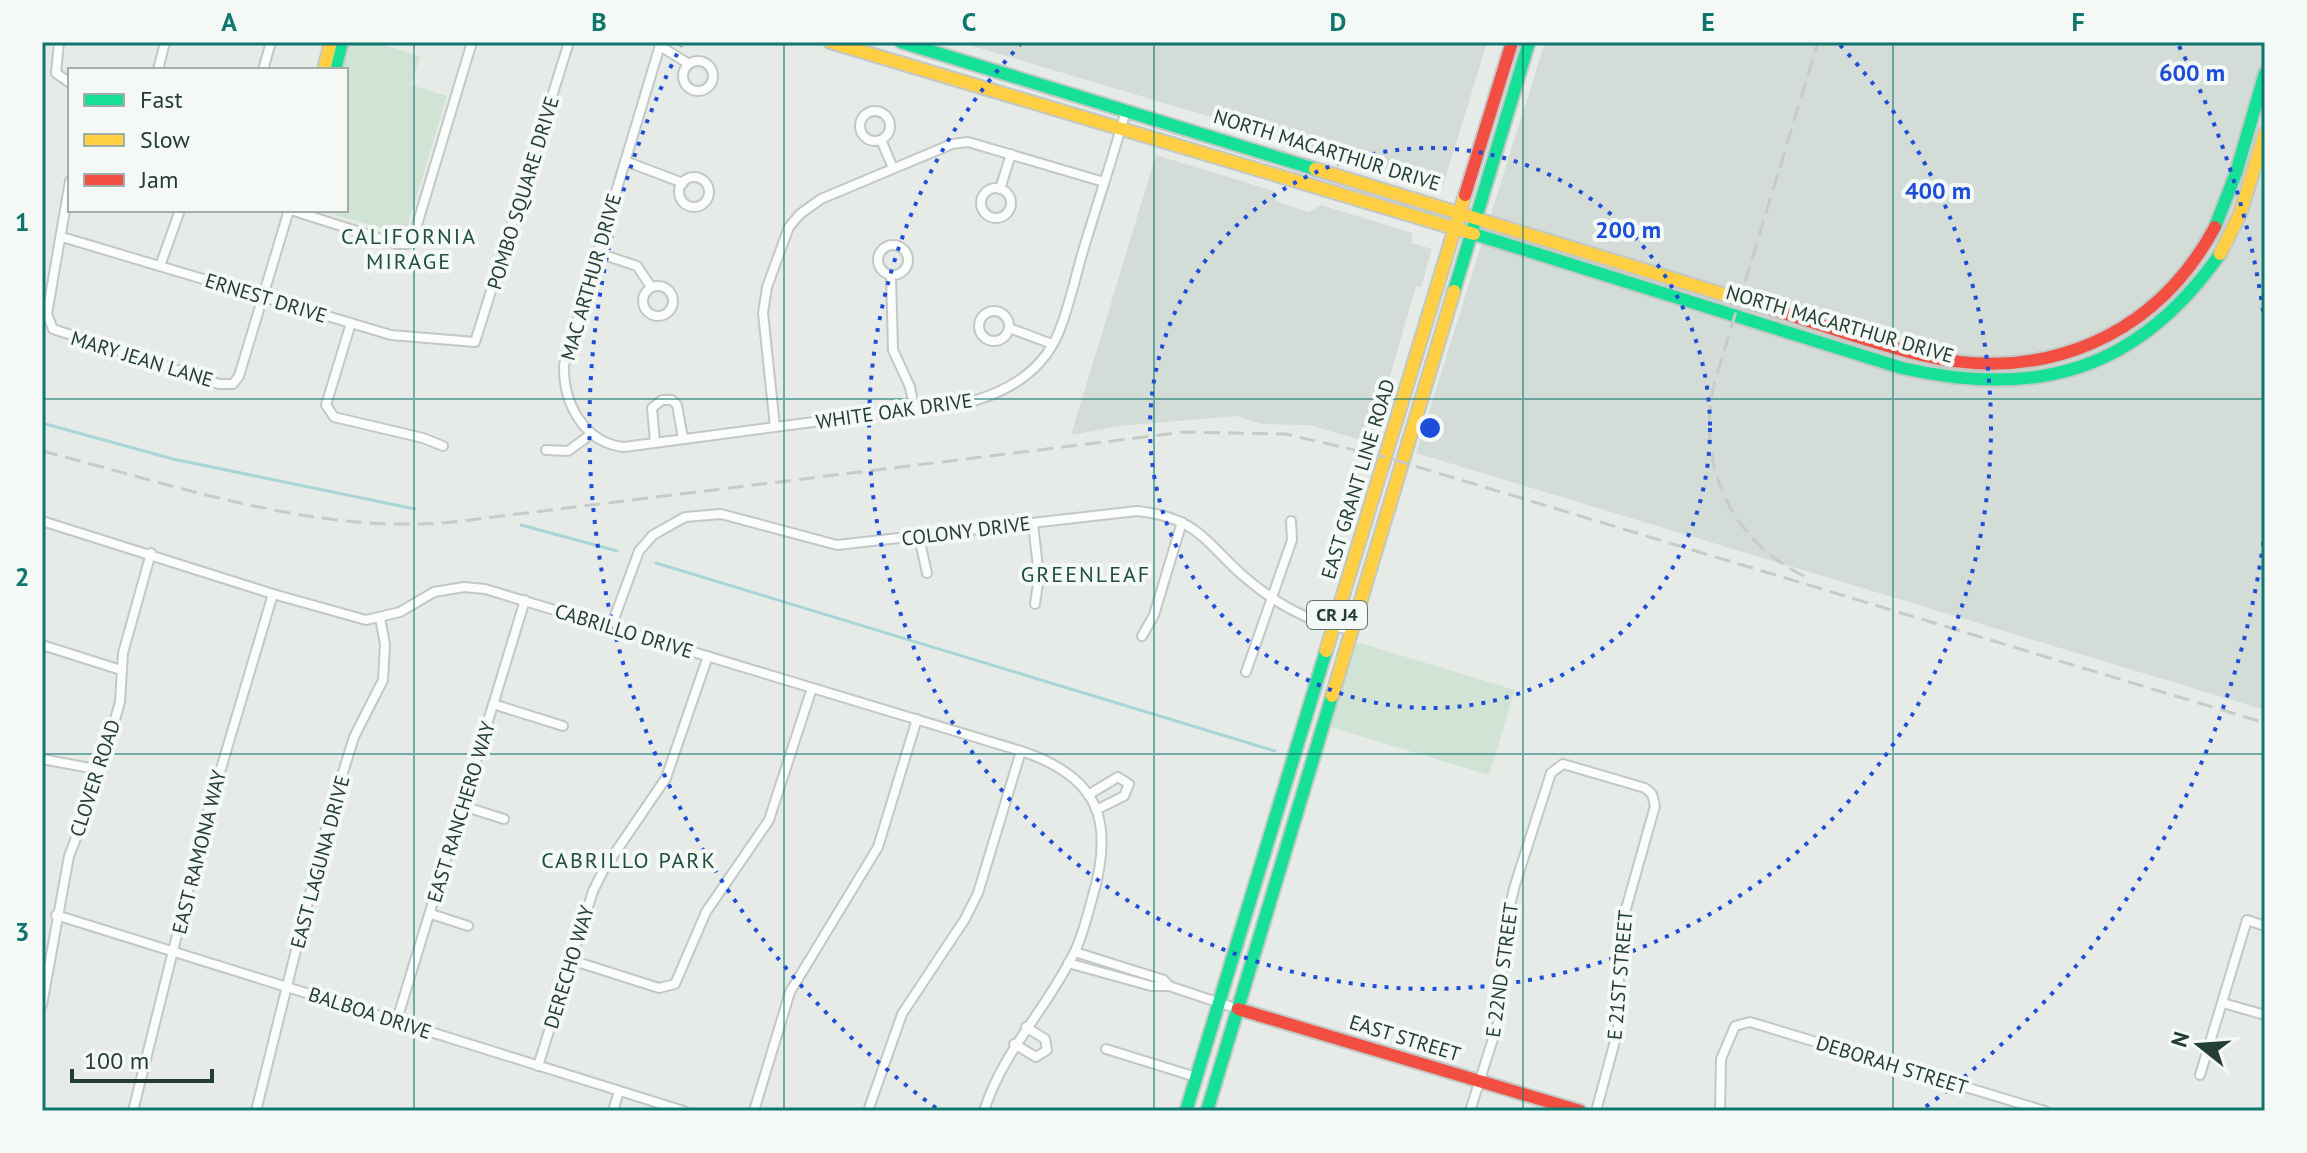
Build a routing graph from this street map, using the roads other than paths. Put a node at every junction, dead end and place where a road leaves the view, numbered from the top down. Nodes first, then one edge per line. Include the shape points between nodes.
1 (59, 42) edge
2 (165, 42) edge
3 (271, 42) edge
4 (331, 42) edge
5 (342, 42) edge
6 (472, 42) edge
7 (569, 42) edge
8 (830, 42) edge
9 (901, 42) edge
10 (1512, 42) edge
11 (1529, 42) edge
12 (660, 44) edge
13 (689, 64) dead end
14 (158, 68) edge
15 (264, 68) edge
16 (324, 68) edge
17 (336, 68) edge
18 (2265, 73) edge
19 (68, 83) edge
20 (1126, 110) junction
21 (1121, 130) junction
22 (2265, 133) edge
23 (881, 140) dead end
24 (1011, 154) junction
25 (625, 161) junction
26 (893, 168) junction
27 (1104, 182) junction
28 (683, 183) dead end
29 (1000, 189) dead end
30 (68, 195) edge
31 (1460, 211) junction
32 (179, 212) edge
33 (289, 212) edge
34 (296, 212) edge
35 (1477, 216) junction
36 (1455, 228) junction
37 (1472, 233) junction
38 (62, 237) junction
39 (598, 253) junction
40 (160, 266) junction
41 (891, 275) dead end
42 (651, 287) dead end
43 (261, 297) junction
44 (351, 323) junction
45 (1009, 328) dead end
46 (475, 342) joint
47 (1052, 344) junction
48 (915, 412) junction
49 (775, 427) junction
50 (590, 435) junction
51 (683, 438) junction
52 (655, 442) junction
53 (443, 446) dead end
54 (546, 450) dead end
55 (42, 521) edge
56 (1291, 521) dead end
57 (1182, 522) junction
58 (1033, 524) junction
59 (919, 537) junction
60 (151, 553) junction
61 (927, 573) dead end
62 (273, 594) junction
63 (1274, 599) junction
64 (525, 600) junction
65 (1035, 604) dead end
66 (380, 618) junction
67 (611, 627) junction
68 (1333, 628) junction
69 (1352, 630) junction
70 (1142, 636) dead end
71 (42, 645) edge
72 (708, 656) junction
73 (121, 670) junction
74 (1246, 672) dead end
75 (812, 688) junction
76 (493, 704) junction
77 (917, 719) junction
78 (563, 726) dead end
79 (1021, 751) junction
80 (42, 759) edge
81 (101, 770) junction
82 (1548, 783) joint
83 (1088, 795) junction
84 (463, 806) junction
85 (1096, 810) junction
86 (504, 819) dead end
87 (431, 914) junction
88 (56, 915) junction
89 (468, 926) dead end
90 (2265, 926) edge
91 (175, 951) junction
92 (1075, 952) junction
93 (571, 960) junction
94 (1068, 963) junction
95 (288, 986) junction
96 (1169, 986) junction
97 (1219, 1002) junction
98 (2223, 1003) junction
99 (42, 1005) edge
100 (1238, 1009) junction
101 (2265, 1015) edge
102 (396, 1023) junction
103 (1026, 1027) junction
104 (1014, 1044) junction
105 (1106, 1049) dead end
106 (538, 1066) junction
107 (2200, 1075) dead end
108 (1196, 1077) junction
109 (1479, 1081) junction
110 (619, 1091) junction
111 (133, 1111) edge
112 (256, 1111) edge
113 (613, 1111) edge
114 (684, 1111) edge
115 (754, 1111) edge
116 (868, 1111) edge
117 (984, 1111) edge
118 (1186, 1111) edge
119 (1207, 1111) edge
120 (1470, 1111) edge
121 (1580, 1111) edge
122 (1596, 1111) edge
123 (1720, 1111) edge
124 (2045, 1111) edge

1 - 19 street via 56,73
2 - 14 street
3 - 15 street
4 - 16 main road
5 - 17 main road
6 - 34 street via 408,244
7 - 46 street, POMBO SQUARE DRIVE
8 - 21 main road, NORTH MACARTHUR DRIVE
9 - 20 main road, NORTH MACARTHUR DRIVE
10 - 31 main road, EAST GRANT LINE ROAD / CR J4
11 - 35 main road, EAST GRANT LINE ROAD / CR J4
12 - 13 street, MAC ARTHUR DRIVE
12 - 25 street, MAC ARTHUR DRIVE
18 - 35 main road, NORTH MACARTHUR DRIVE via 2224,205 2199,256 2151,309 2091,344 2025,364 1955,362
20 - 21 street, WHITE OAK DRIVE
20 - 31 main road, NORTH MACARTHUR DRIVE
21 - 27 street, WHITE OAK DRIVE
21 - 36 main road, NORTH MACARTHUR DRIVE
22 - 37 main road, NORTH MACARTHUR DRIVE via 2233,229 2199,284 2157,326 2129,345 2066,372 2006,383 1943,377
23 - 26 street
24 - 26 street via 968,142
24 - 27 street
24 - 29 street
25 - 28 street
25 - 39 street, MAC ARTHUR DRIVE
26 - 49 street via 812,204 782,242 763,313
27 - 47 street, WHITE OAK DRIVE
30 - 38 street
31 - 35 main road, NORTH MACARTHUR DRIVE
31 - 36 main road, EAST GRANT LINE ROAD / CR J4
32 - 40 street
33 - 43 street
35 - 37 main road, EAST GRANT LINE ROAD / CR J4
36 - 37 main road, NORTH MACARTHUR DRIVE
36 - 68 main road, EAST GRANT LINE ROAD / CR J4
37 - 69 main road, EAST GRANT LINE ROAD / CR J4
38 - 40 street, ERNEST DRIVE
38 - 43 street, MARY JEAN LANE via 47,314 53,329 219,384 233,384 239,376
39 - 42 street via 637,266
39 - 50 street, MAC ARTHUR DRIVE via 563,383
40 - 43 street, ERNEST DRIVE
41 - 48 street via 893,350
43 - 44 street, ERNEST DRIVE
44 - 46 street, ERNEST DRIVE via 391,335
44 - 53 street via 326,405 334,417
45 - 47 street
47 - 48 street, WHITE OAK DRIVE via 1035,368 992,396
48 - 49 street, WHITE OAK DRIVE
49 - 51 street, WHITE OAK DRIVE
50 - 52 street, WHITE OAK DRIVE via 608,445
50 - 54 street via 568,451
51 - 52 street, WHITE OAK DRIVE
51 - 52 street via 677,405 662,400 652,408
55 - 60 street, CABRILLO DRIVE
56 - 63 street via 1292,540
57 - 58 street, COLONY DRIVE via 1137,511
57 - 63 street, COLONY DRIVE via 1205,535
57 - 70 street via 1154,615
58 - 59 street, COLONY DRIVE
58 - 65 street via 1039,576
59 - 61 street
59 - 67 street, COLONY DRIVE via 837,545 721,514 685,517 653,535 639,551
60 - 62 street, CABRILLO DRIVE
60 - 73 street, CLOVER ROAD
62 - 66 street, CABRILLO DRIVE via 345,616
62 - 91 street, EAST RAMONA WAY via 209,806
63 - 68 street, COLONY DRIVE
63 - 74 street
64 - 66 street, CABRILLO DRIVE via 485,589 446,589
64 - 67 street, CABRILLO DRIVE
64 - 76 street, EAST RANCHERO WAY
66 - 95 street, EAST LAGUNA DRIVE via 383,680 354,737
67 - 72 street, CABRILLO DRIVE
68 - 69 street, COLONY DRIVE
68 - 97 main road, EAST GRANT LINE ROAD / CR J4
69 - 100 main road, EAST GRANT LINE ROAD / CR J4
71 - 73 street
72 - 75 street, CABRILLO DRIVE
72 - 93 street, DERECHO WAY via 677,754 604,869
73 - 81 street, CLOVER ROAD via 120,702
75 - 77 street, CABRILLO DRIVE
75 - 93 street via 769,820 706,912 675,984 659,988
76 - 78 street
76 - 84 street, EAST RANCHERO WAY
77 - 79 street, CABRILLO DRIVE
77 - 115 street via 878,847 790,992
79 - 83 street, CABRILLO DRIVE via 1063,767
79 - 116 street via 978,893 902,1014
80 - 81 street
81 - 88 street, CLOVER ROAD via 69,856
82 - 109 street, E 22ND STREET via 1508,915 1499,1020
82 - 122 street, E 21ST STREET via 1556,767 1570,765 1645,788 1655,806 1620,930 1618,1030
83 - 85 street, CABRILLO DRIVE
83 - 85 street via 1118,777 1129,784 1124,796
84 - 86 street
84 - 87 street, EAST RANCHERO WAY
85 - 92 street, CABRILLO DRIVE via 1104,849
87 - 89 street
87 - 102 street, EAST RANCHERO WAY
88 - 91 street, BALBOA DRIVE
88 - 99 street, CLOVER ROAD
90 - 98 street via 2247,920
91 - 95 street, BALBOA DRIVE
91 - 111 street, EAST RAMONA WAY
92 - 94 street, CABRILLO DRIVE
92 - 96 street
93 - 106 street, DERECHO WAY
94 - 96 street
94 - 103 street, CABRILLO DRIVE
95 - 102 street, BALBOA DRIVE
95 - 112 street, EAST LAGUNA DRIVE
96 - 97 street, EAST STREET
97 - 100 street, EAST STREET
97 - 108 main road, EAST GRANT LINE ROAD / CR J4
98 - 101 street
98 - 107 street
100 - 109 main road, EAST STREET
100 - 119 main road, EAST GRANT LINE ROAD / CR J4
102 - 106 street, BALBOA DRIVE
103 - 104 street, CABRILLO DRIVE
103 - 104 street via 1045,1039 1047,1050 1036,1057
104 - 117 street, CABRILLO DRIVE
105 - 108 street
106 - 110 street, BALBOA DRIVE
108 - 118 main road, EAST GRANT LINE ROAD / CR J4
109 - 120 street, E 22ND STREET
109 - 121 main road, EAST STREET
110 - 113 street
110 - 114 street, BALBOA DRIVE
123 - 124 street, DEBORAH STREET via 1721,1059 1730,1033 1750,1022

